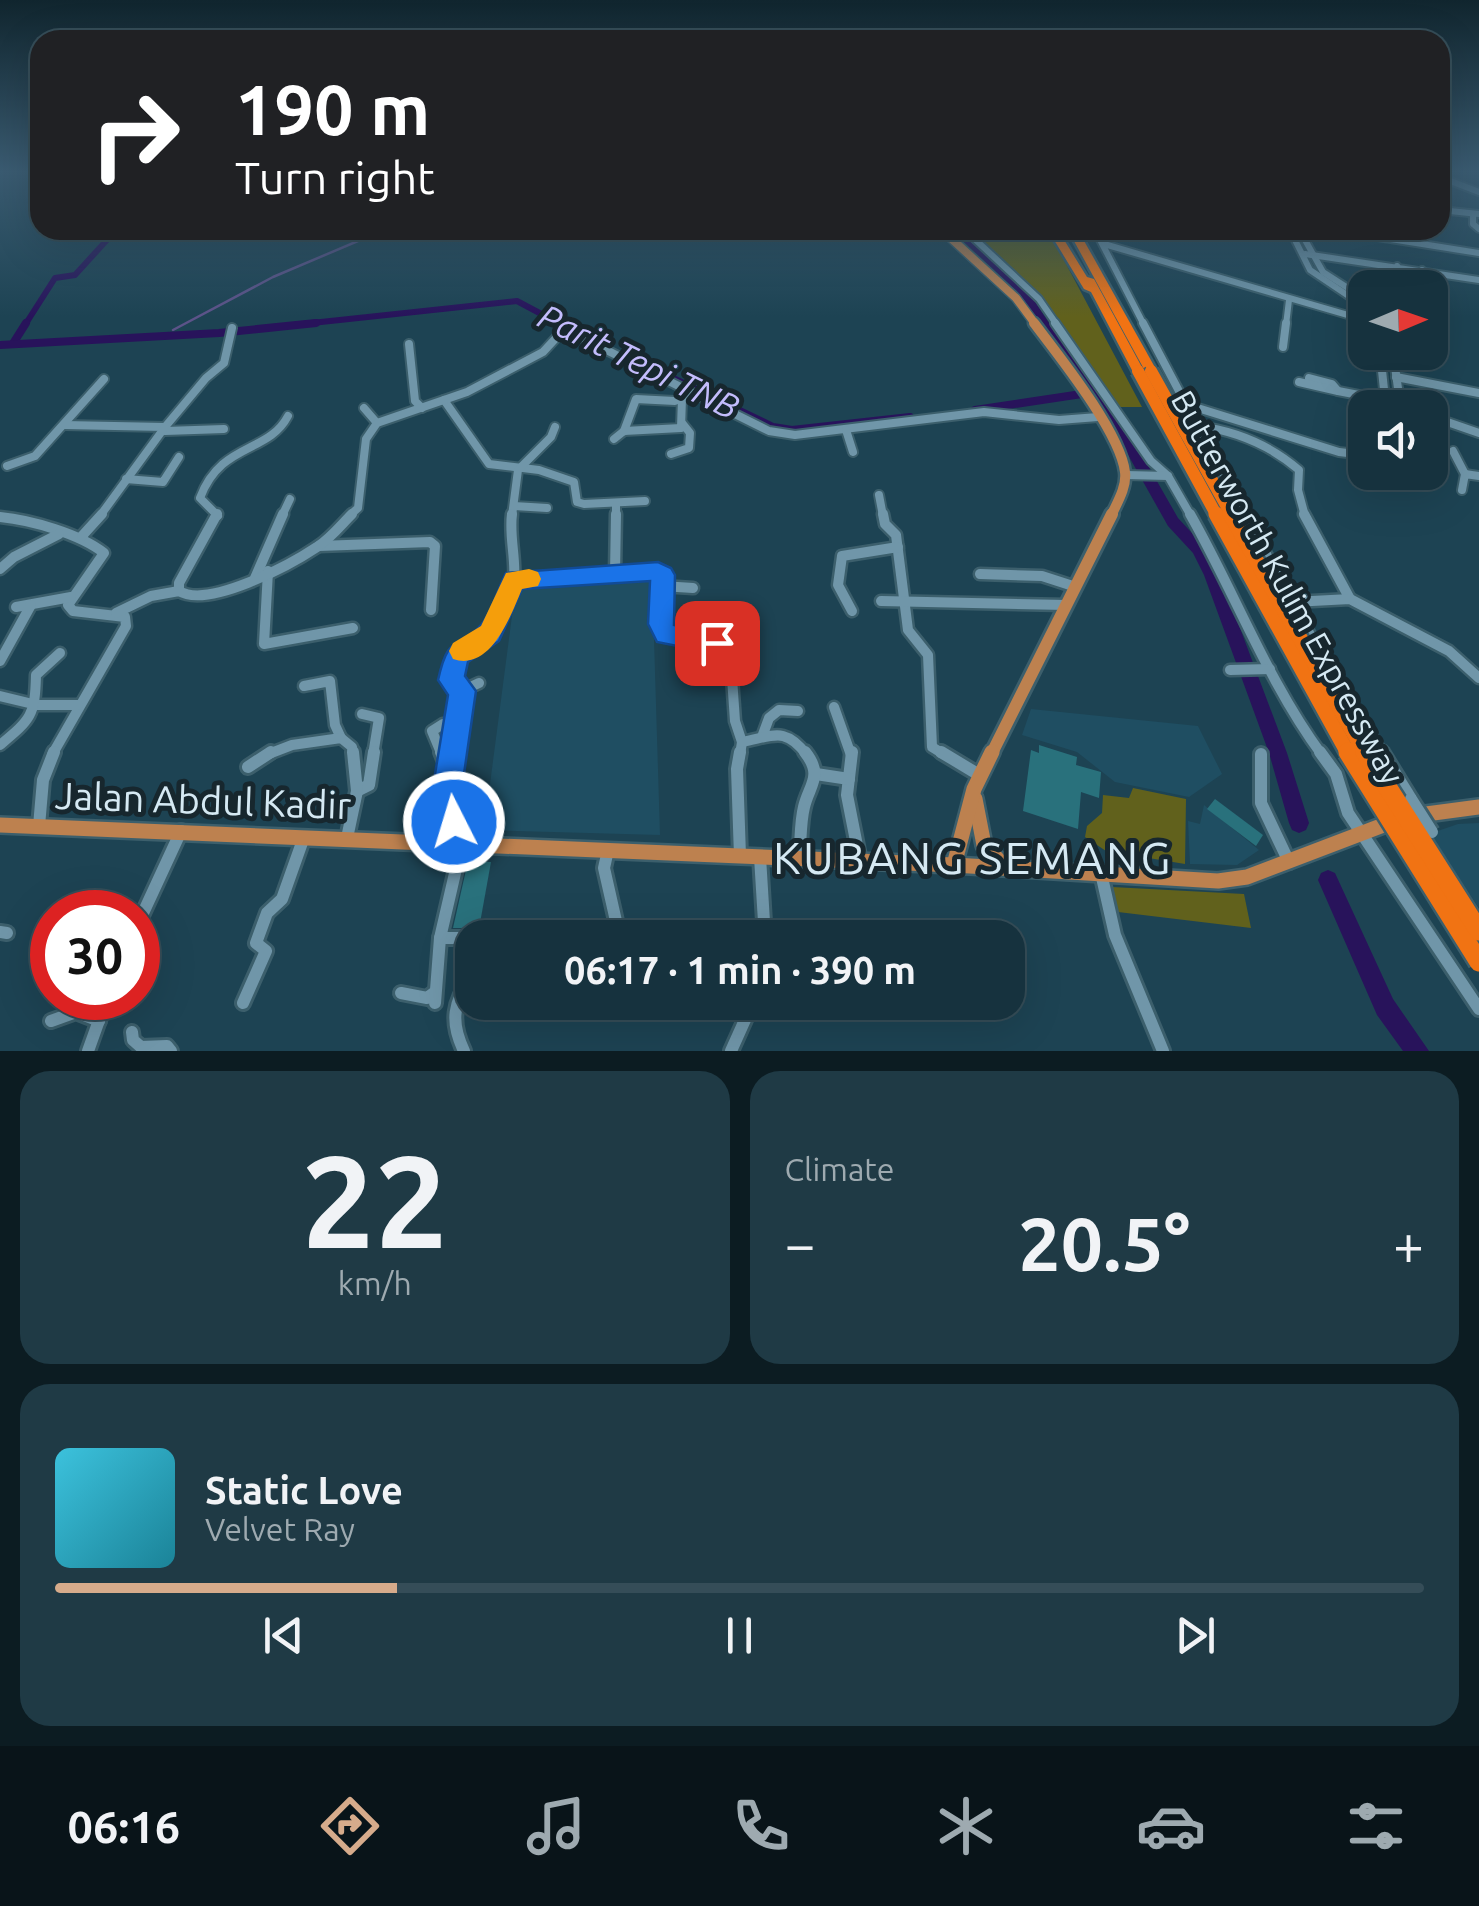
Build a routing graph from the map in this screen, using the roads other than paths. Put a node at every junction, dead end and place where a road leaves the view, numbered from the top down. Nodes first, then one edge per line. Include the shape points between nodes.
1 (948, 240) edge
2 (953, 240) edge
3 (977, 240) edge
4 (1061, 240) edge
5 (1070, 240) edge
6 (1078, 240) edge
7 (1087, 240) edge
8 (1099, 240) edge
9 (1296, 240) edge
10 (1308, 240) edge
11 (1400, 240) edge
12 (1101, 244) junction
13 (1120, 250) junction
14 (1305, 254) junction
15 (1474, 254) edge
16 (1316, 256) junction
17 (1110, 258) junction
18 (1479, 262) edge
19 (982, 265) junction
20 (1397, 266) junction
21 (1394, 270) edge
22 (1422, 270) edge
23 (1448, 275) edge
24 (1479, 280) edge
25 (1348, 288) edge
26 (1348, 296) edge
27 (1289, 300) junction
28 (1113, 314) junction
29 (1348, 316) edge
30 (231, 332) dead end
31 (409, 344) dead end
32 (1283, 347) dead end
33 (1395, 370) edge
34 (1144, 371) junction
35 (1396, 377) junction
36 (1309, 378) dead end
37 (104, 379) dead end
38 (1299, 382) dead end
39 (1400, 390) edge
40 (1338, 391) junction
41 (1479, 393) edge
42 (1348, 394) edge
43 (685, 396) junction
44 (444, 400) junction
45 (1188, 405) junction
46 (364, 408) dead end
47 (422, 408) junction
48 (288, 416) dead end
49 (1098, 416) junction
50 (1448, 422) edge
51 (376, 423) junction
52 (682, 423) junction
53 (64, 425) junction
54 (1198, 426) junction
55 (555, 427) dead end
56 (165, 429) junction
57 (224, 429) dead end
58 (846, 430) junction
59 (624, 431) junction
60 (1479, 432) edge
61 (614, 440) dead end
62 (853, 452) dead end
63 (1453, 452) dead end
64 (1348, 453) edge
65 (670, 454) dead end
66 (179, 457) dead end
67 (8, 466) dead end
68 (518, 470) junction
69 (1465, 474) junction
70 (1131, 476) junction
71 (1166, 476) junction
72 (1479, 476) edge
73 (126, 479) junction
74 (1462, 490) dead end
75 (879, 495) dead end
76 (290, 499) dead end
77 (645, 501) dead end
78 (616, 505) junction
79 (514, 506) junction
80 (546, 508) dead end
81 (0, 518) edge
82 (59, 534) junction
83 (82, 536) junction
84 (319, 546) junction
85 (898, 548) junction
86 (0, 569) edge
87 (268, 571) junction
88 (614, 572) junction
89 (980, 574) dead end
90 (255, 578) junction
91 (514, 580) junction
92 (662, 580) junction
93 (1076, 587) junction
94 (694, 588) dead end
95 (179, 591) junction
96 (71, 597) junction
97 (904, 599) junction
98 (1350, 599) junction
99 (881, 601) dead end
100 (1293, 602) junction
101 (1066, 605) junction
102 (31, 606) junction
103 (16, 608) dead end
104 (431, 610) dead end
105 (852, 611) dead end
106 (116, 612) junction
107 (354, 628) dead end
108 (60, 653) dead end
109 (0, 661) edge
110 (1265, 669) junction
111 (1233, 670) dead end
112 (1479, 678) edge
113 (479, 684) dead end
114 (304, 686) dead end
115 (462, 691) junction
116 (0, 696) edge
117 (36, 705) junction
118 (78, 705) junction
119 (834, 707) dead end
120 (798, 711) dead end
121 (362, 714) dead end
122 (455, 726) junction
123 (762, 737) junction
124 (341, 738) junction
125 (742, 742) junction
126 (0, 745) edge
127 (1260, 754) dead end
128 (248, 767) dead end
129 (450, 774) junction
130 (816, 774) junction
131 (848, 778) junction
132 (978, 783) junction
133 (358, 791) junction
134 (1479, 807) edge
135 (0, 825) edge
136 (39, 826) junction
137 (181, 831) junction
138 (1432, 832) dead end
139 (1357, 834) junction
140 (304, 836) junction
141 (347, 838) junction
142 (456, 843) junction
143 (608, 850) junction
144 (740, 856) junction
145 (760, 856) junction
146 (799, 858) junction
147 (1292, 860) junction
148 (860, 861) junction
149 (954, 865) junction
150 (1008, 868) junction
151 (1101, 873) junction
152 (154, 890) edge
153 (616, 920) edge
154 (765, 920) edge
155 (1479, 931) edge
156 (440, 938) junction
157 (455, 938) edge
158 (1479, 962) edge
159 (402, 994) dead end
160 (243, 1002) dead end
161 (455, 1003) edge
162 (1479, 1009) edge
163 (745, 1020) edge
164 (52, 1021) dead end
165 (99, 1021) joint
166 (132, 1032) dead end
167 (88, 1051) edge
168 (171, 1051) edge
169 (464, 1051) edge
170 (731, 1051) edge
171 (1163, 1051) edge

1 - 19 main road
2 - 19 main road
3 - 71 street via 1039,299
4 - 28 highway
5 - 28 highway, Butterworth Kulim Expressway
6 - 28 highway, Butterworth Kulim Expressway
7 - 28 highway
8 - 12 street
9 - 14 street
10 - 16 street
11 - 15 street
12 - 13 street
12 - 17 street
13 - 17 street
13 - 27 street
14 - 16 street
14 - 26 street via 1310,270
15 - 18 street
16 - 20 street
16 - 25 street via 1323,272
17 - 45 street
19 - 49 main road via 1016,298
20 - 21 street
20 - 22 street
23 - 24 street
27 - 29 street
27 - 32 street
28 - 34 highway, Butterworth Kulim Expressway
30 - 56 street via 224,363
31 - 47 street via 415,401
33 - 35 street
34 - 155 highway, Butterworth Kulim Expressway, bridge via 1349,728
34 - 158 highway, Butterworth Kulim Expressway, bridge via 1342,745
35 - 39 street
35 - 41 street
36 - 40 street
37 - 53 street
38 - 40 street
40 - 42 street
43 - 44 street via 566,325 543,352
43 - 52 street
43 - 58 street via 746,415 769,431
43 - 59 street via 636,399
44 - 47 street
44 - 68 street via 489,464
45 - 54 street
45 - 64 street
46 - 51 street
47 - 51 street
48 - 95 street via 276,436 238,450 203,487 200,498 218,518
49 - 58 street via 1059,420 984,412
49 - 70 main road
50 - 60 street
51 - 84 street via 366,439 358,508
52 - 59 street via 677,430
52 - 65 street via 690,433 689,448
53 - 56 street
53 - 67 street via 35,456
54 - 98 street via 1245,439 1299,470 1295,487 1304,518 1337,565
54 - 100 street
55 - 68 street
56 - 57 street
56 - 73 street
58 - 62 street
59 - 61 street
63 - 69 street
66 - 73 street via 163,482
68 - 78 street via 574,482 577,502
68 - 79 street
69 - 72 street
69 - 74 street
70 - 71 street
70 - 93 main road
71 - 110 street via 1229,583
73 - 83 street
75 - 85 street
76 - 90 street
77 - 78 street
78 - 88 street
79 - 80 street
79 - 91 street
81 - 82 street
82 - 83 street
82 - 86 street
83 - 96 street via 104,552
84 - 87 street
84 - 104 street via 430,542 436,560
85 - 97 street
85 - 105 street via 842,556 836,566 839,592
87 - 90 street
87 - 107 street via 264,644
88 - 91 street
88 - 92 street via 658,572
89 - 93 street via 1042,576
90 - 95 street via 208,596
91 - 115 street via 490,633 458,655 452,680
92 - 94 street
92 - 125 street via 660,624 666,634 730,649
93 - 101 main road
95 - 106 street
96 - 102 street
96 - 106 street via 73,611
97 - 99 street
97 - 101 street
97 - 132 street via 909,633 928,656 932,747
98 - 100 street
98 - 112 street via 1449,651
100 - 138 street, bridge
101 - 132 main road
102 - 103 street
102 - 109 street
106 - 118 street via 126,626
108 - 117 street via 36,672
110 - 111 street
110 - 139 street via 1336,774
113 - 115 street
114 - 124 street via 330,681
115 - 122 street
116 - 117 street
117 - 118 street
117 - 126 street
118 - 136 street via 44,775
119 - 131 street via 852,750
120 - 123 street via 778,710
121 - 133 street via 379,718 369,785
122 - 129 street
122 - 129 street via 432,731
123 - 125 street
123 - 130 street via 794,739
124 - 128 street via 287,744
124 - 133 street via 352,747
125 - 144 street
127 - 147 street via 1261,803
129 - 142 street
130 - 131 street
130 - 146 street via 804,806
131 - 148 street
132 - 149 main road
132 - 150 main road via 979,836
133 - 141 street
134 - 139 main road, Jalan Abdul Kadir via 1423,812
135 - 136 main road, Jalan Abdul Kadir
136 - 137 main road, Jalan Abdul Kadir
137 - 140 main road, Jalan Abdul Kadir
137 - 152 street
139 - 147 main road, Jalan Abdul Kadir
139 - 162 street
140 - 141 main road, Jalan Abdul Kadir
140 - 160 street via 282,900 267,913 256,944 266,951
141 - 142 main road, Jalan Abdul Kadir
142 - 143 main road, Jalan Abdul Kadir
142 - 156 street
143 - 144 main road, Jalan Abdul Kadir
143 - 153 street via 604,868
144 - 145 main road, Jalan Abdul Kadir
145 - 146 main road, Jalan Abdul Kadir
145 - 154 street
146 - 148 main road, Jalan Abdul Kadir
147 - 151 main road, Jalan Abdul Kadir via 1218,882
148 - 149 main road, Jalan Abdul Kadir
149 - 150 main road, Jalan Abdul Kadir
150 - 151 main road, Jalan Abdul Kadir
151 - 171 street via 1114,935
156 - 157 street
156 - 159 street via 435,998
161 - 169 street via 454,1032
163 - 170 street
164 - 165 street via 76,1012
165 - 167 street
166 - 168 street via 141,1048

